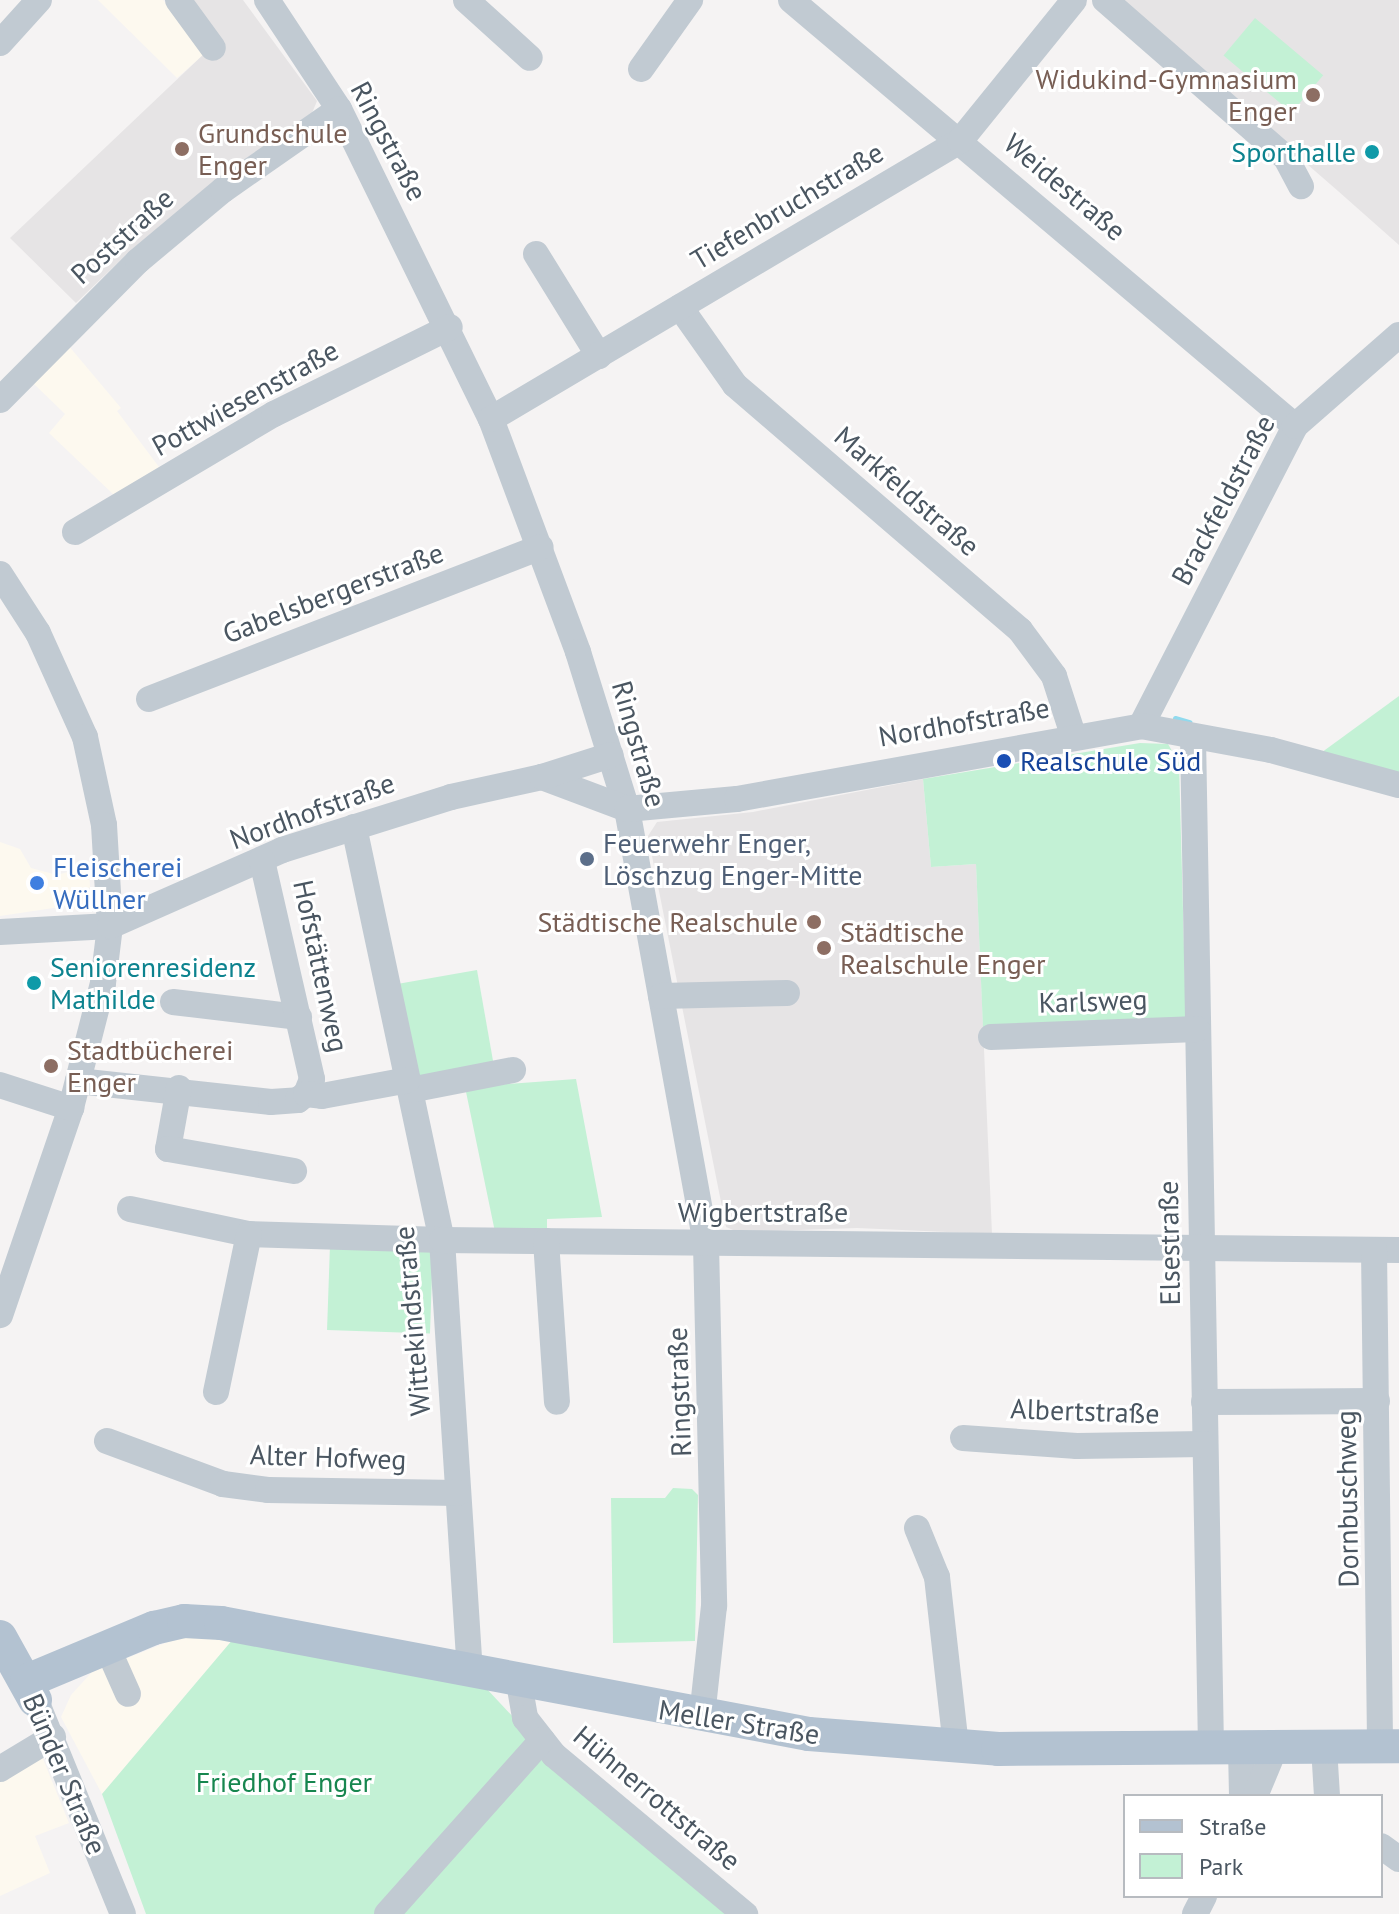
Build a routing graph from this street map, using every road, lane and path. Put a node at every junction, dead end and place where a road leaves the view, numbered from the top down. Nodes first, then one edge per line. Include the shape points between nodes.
1 (39, 0) edge
2 (178, 0) edge
3 (267, 0) edge
4 (466, 0) edge
5 (690, 0) edge
6 (791, 0) edge
7 (1074, 0) edge
8 (1105, 0) edge
9 (0, 43) edge
10 (213, 48) dead end
11 (530, 58) dead end
12 (641, 69) dead end
13 (339, 109) junction
14 (960, 141) junction
15 (1301, 186) dead end
16 (536, 254) dead end
17 (680, 307) junction
18 (450, 327) junction
19 (1399, 335) edge
20 (599, 356) junction
21 (0, 400) edge
22 (491, 419) junction
23 (1295, 426) junction
24 (75, 532) dead end
25 (541, 547) junction
26 (0, 574) edge
27 (149, 699) dead end
28 (1141, 726) junction
29 (1073, 735) junction
30 (1193, 737) junction
31 (611, 755) junction
32 (542, 777) junction
33 (1399, 785) edge
34 (627, 809) junction
35 (354, 827) junction
36 (262, 860) junction
37 (110, 926) junction
38 (0, 932) edge
39 (787, 993) dead end
40 (661, 996) junction
41 (173, 1002) dead end
42 (299, 1017) junction
43 (1197, 1029) junction
44 (991, 1037) dead end
45 (513, 1070) dead end
46 (78, 1081) junction
47 (0, 1085) edge
48 (409, 1085) junction
49 (179, 1088) junction
50 (306, 1094) junction
51 (71, 1108) junction
52 (294, 1171) dead end
53 (130, 1209) dead end
54 (249, 1234) junction
55 (442, 1240) junction
56 (546, 1241) junction
57 (706, 1244) junction
58 (1201, 1247) junction
59 (1387, 1250) edge
60 (1, 1311) edge
61 (216, 1392) dead end
62 (1377, 1401) junction
63 (557, 1402) dead end
64 (1204, 1402) junction
65 (963, 1438) dead end
66 (107, 1441) dead end
67 (1204, 1444) junction
68 (458, 1493) junction
69 (917, 1528) dead end
70 (1390, 1559) edge
71 (101, 1652) junction
72 (16, 1670) edge
73 (470, 1673) junction
74 (519, 1683) junction
75 (128, 1694) dead end
76 (702, 1717) junction
77 (53, 1737) junction
78 (542, 1740) junction
79 (956, 1746) junction
80 (1389, 1746) edge
81 (1324, 1747) junction
82 (1275, 1748) junction
83 (1226, 1749) junction
84 (0, 1769) edge
85 (1241, 1794) edge
86 (1256, 1794) edge
87 (1327, 1794) edge
88 (123, 1914) edge
89 (387, 1914) edge
90 (745, 1914) edge

1 - 9 street
2 - 10 street
3 - 13 street, Ringstraße
4 - 11 street
5 - 12 street
6 - 14 street, Weidestraße
7 - 14 street, Tiefenbruchstraße
8 - 15 street via 1286,158
13 - 18 street, Ringstraße
13 - 21 street, Poststraße via 223,190 138,261
14 - 17 street, Tiefenbruchstraße
14 - 23 street, Weidestraße
16 - 20 street
17 - 20 street, Tiefenbruchstraße
17 - 29 street, Markfeldstraße via 735,385 1020,630 1054,676
18 - 22 street, Ringstraße
18 - 24 street, Pottwiesenstraße via 274,414
19 - 23 street, Brackfeldstraße
20 - 22 street, Tiefenbruchstraße
22 - 25 street, Ringstraße
23 - 28 street, Brackfeldstraße
25 - 27 street, Gabelsbergerstraße
25 - 31 street, Ringstraße
26 - 37 street via 38,633 85,737 104,825
28 - 29 street, Nordhofstraße
28 - 30 street, Nordhofstraße
29 - 34 street, Nordhofstraße via 737,799
30 - 33 street, Nordhofstraße via 1271,750
30 - 43 street, Elsestraße
31 - 32 street, Nordhofstraße
31 - 34 street, Ringstraße
32 - 34 street, Nordhofstraße
32 - 35 street, Nordhofstraße via 451,797
34 - 40 street, Ringstraße
35 - 36 street, Nordhofstraße
35 - 48 street, Wittekindstraße
36 - 37 street, Nordhofstraße
36 - 42 street, Hofstättenweg
37 - 38 street
37 - 46 street via 103,983
39 - 40 street
40 - 57 street, Ringstraße
41 - 42 street
42 - 50 street, Hofstättenweg via 312,1079
43 - 44 street, Karlsweg
43 - 58 street, Elsestraße
45 - 48 street
46 - 49 street
46 - 51 street
47 - 51 street
48 - 50 street
48 - 55 street, Wittekindstraße
49 - 50 street via 271,1102 298,1100
49 - 52 street via 168,1149
51 - 60 street
53 - 54 street, Wigbertstraße
54 - 55 street, Wigbertstraße
54 - 61 street
55 - 56 street, Wigbertstraße
55 - 68 street, Wittekindstraße
56 - 57 street, Wigbertstraße
56 - 63 street
57 - 58 street, Wigbertstraße
57 - 76 street, Ringstraße via 714,1606
58 - 59 street, Wigbertstraße
58 - 64 street, Elsestraße
59 - 62 street, Dornbuschweg
62 - 64 street
62 - 70 street, Dornbuschweg
64 - 67 street, Elsestraße
65 - 67 street, Albertstraße via 1077,1446
66 - 68 street, Alter Hofweg via 223,1484 268,1490
67 - 83 street, Elsestraße
68 - 73 street, Wittekindstraße
69 - 79 street via 937,1577
70 - 80 street, Dornbuschweg via 1380,1654
71 - 72 main road, Meller Straße
71 - 73 main road, Meller Straße via 154,1628 184,1621 221,1623
71 - 75 street
72 - 77 street, Bünder Straße
73 - 74 main road, Meller Straße
74 - 76 main road, Meller Straße
74 - 78 street, Hühnerrottstraße via 525,1718
76 - 79 main road, Meller Straße via 809,1734
77 - 84 street
77 - 88 street, Bünder Straße
78 - 89 street
78 - 90 street, Hühnerrottstraße via 595,1794
79 - 83 main road, Meller Straße
80 - 81 main road, Meller Straße
81 - 82 main road, Meller Straße
81 - 87 street
82 - 83 main road, Meller Straße
82 - 86 street
83 - 85 street, Elsestraße

